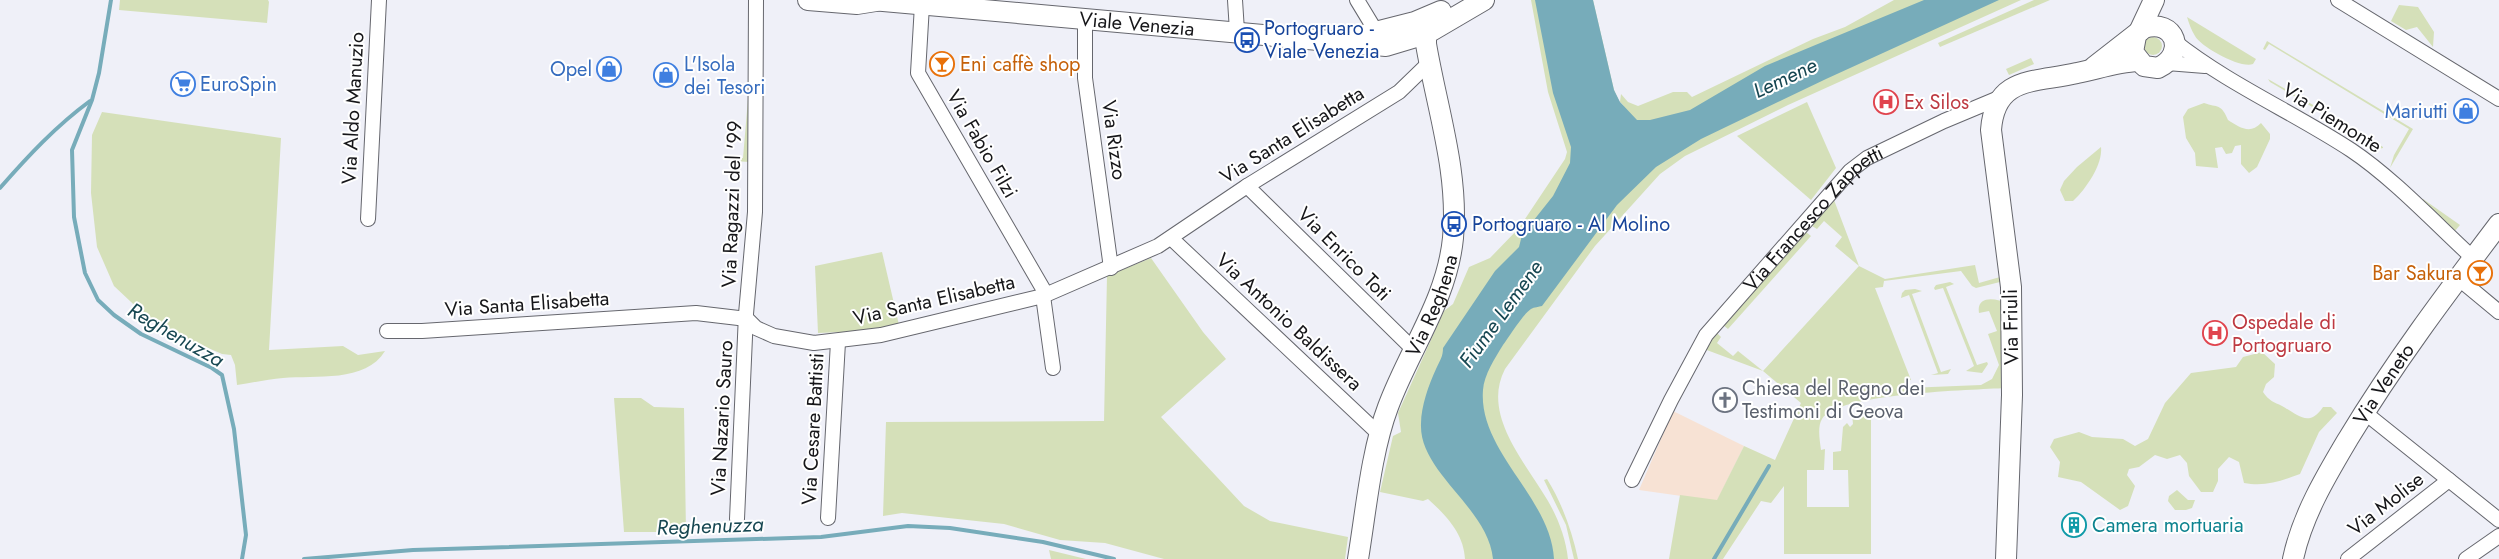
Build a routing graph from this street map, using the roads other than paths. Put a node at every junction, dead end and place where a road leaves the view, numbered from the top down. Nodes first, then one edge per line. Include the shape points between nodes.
1 (379, 0) edge
2 (756, 0) edge
3 (808, 0) edge
4 (1235, 0) edge
5 (1357, 0) edge
6 (1468, 0) edge
7 (1484, 0) edge
8 (2154, 0) edge
9 (2162, 0) edge
10 (2338, 0) edge
11 (866, 1) edge
12 (922, 5) junction
13 (1085, 18) junction
14 (1237, 31) junction
15 (2137, 34) junction
16 (1385, 36) junction
17 (2172, 37) junction
18 (1431, 50) junction
19 (2138, 61) junction
20 (2167, 64) junction
21 (2205, 66) junction
22 (2090, 70) junction
23 (1999, 98) junction
24 (2499, 99) edge
25 (1247, 186) junction
26 (368, 219) dead end
27 (2499, 224) edge
28 (1172, 238) junction
29 (2473, 258) junction
30 (1111, 268) junction
31 (2458, 278) junction
32 (1045, 295) junction
33 (2499, 312) edge
34 (747, 319) junction
35 (387, 331) dead end
36 (838, 342) junction
37 (1413, 349) junction
38 (1053, 368) dead end
39 (2364, 412) junction
40 (1380, 435) junction
41 (1632, 480) dead end
42 (2449, 480) junction
43 (828, 518) dead end
44 (737, 519) dead end
45 (2499, 520) edge
46 (2499, 536) edge
47 (1358, 559) edge
48 (2006, 559) edge
49 (2293, 559) edge
50 (2348, 559) edge
51 (2466, 559) edge

1 - 26 street, Via Aldo Manuzio
2 - 34 street, Via Ragazzi del '99 via 755,212
3 - 11 street, Viale Venezia
4 - 14 street
5 - 16 street
6 - 16 street, Viale Venezia
6 - 18 street, Viale Venezia via 1461,8 1436,20
7 - 18 street via 1448,23
8 - 15 street, Via Francesco Zappetti
9 - 17 street
10 - 24 street
11 - 12 street, Viale Venezia
12 - 13 street, Viale Venezia
12 - 32 street, Via Fabio Filzi via 918,72
13 - 14 street, Viale Venezia
13 - 30 street, Via Rizzo via 1085,78
14 - 16 street, Viale Venezia via 1340,40
15 - 17 street, Via Francesco Zappetti via 2144,28 2158,26
15 - 19 street, Via Francesco Zappetti via 2133,46
15 - 22 street, Via Francesco Zappetti
16 - 18 street, Viale Venezia
17 - 20 street via 2174,53
17 - 21 street, Via Piemonte
18 - 25 street, Via Santa Elisabetta via 1399,92
18 - 37 street, Via Reghena via 1452,175 1454,224 1448,270 1439,297
19 - 20 street, Via Francesco Zappetti via 2153,68
19 - 22 street, Via Francesco Zappetti
20 - 21 street, Via Piemonte
21 - 29 street, Via Piemonte via 2294,115 2363,159
22 - 23 street, Via Francesco Zappetti via 2031,80 2013,87
23 - 41 street, Via Francesco Zappetti via 1867,158 1850,171 1706,335
23 - 48 street, Via Friuli via 1991,130 2011,287 2012,395
25 - 28 street, Via Santa Elisabetta
25 - 37 street, Via Enrico Toti
27 - 29 street, Via Veneto
28 - 30 street, Via Santa Elisabetta
28 - 40 street, Via Antonio Baldissera
29 - 31 street, Via Veneto
30 - 32 street, Via Santa Elisabetta
31 - 33 street
31 - 39 street, Via Veneto
32 - 36 street, Via Santa Elisabetta via 881,336
32 - 38 street
34 - 35 street, Via Santa Elisabetta via 696,313
34 - 36 street, Via Santa Elisabetta via 756,328 792,341
34 - 44 street, Via Nazario Sauro
36 - 43 street, Via Cesare Battisti
37 - 40 street, Via Reghena
39 - 42 street
39 - 49 street, Via Veneto via 2312,504 2300,531
40 - 47 street, Via Reghena
42 - 45 street
42 - 50 street, Via Molise
46 - 51 street

